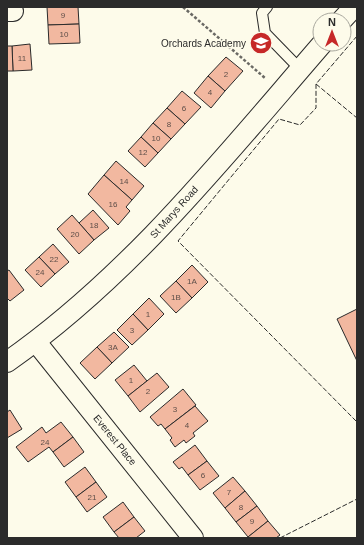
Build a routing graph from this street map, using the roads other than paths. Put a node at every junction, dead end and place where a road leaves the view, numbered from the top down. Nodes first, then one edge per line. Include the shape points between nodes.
1 (267, 7) edge
2 (315, 52) edge
3 (300, 69) junction
4 (36, 342) junction
5 (7, 362) edge
6 (193, 538) edge

1 - 3 lane via 262,13 264,33
2 - 3 street, St Marys Road
3 - 4 street, St Marys Road via 158,231
4 - 5 street, St Marys Road
4 - 6 street, Everest Place

